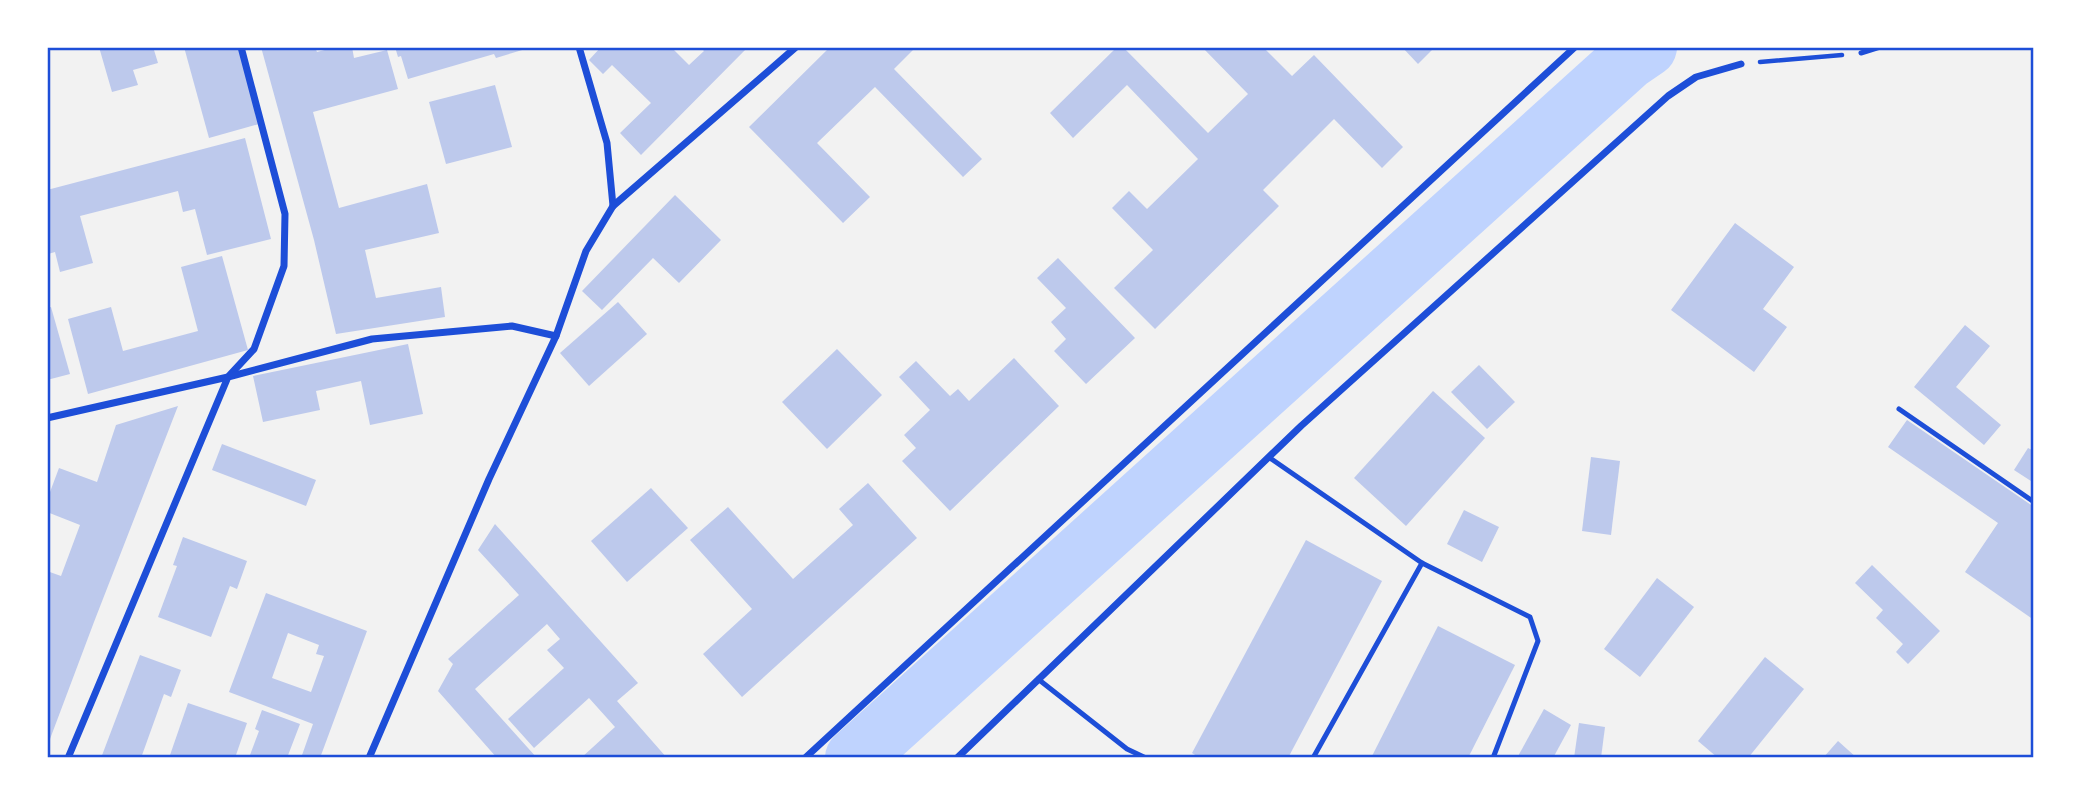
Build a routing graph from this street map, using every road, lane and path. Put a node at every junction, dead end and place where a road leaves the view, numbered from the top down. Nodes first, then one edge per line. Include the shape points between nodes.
1 (242, 47) edge
2 (579, 47) edge
3 (796, 47) edge
4 (1575, 47) edge
5 (1880, 47) edge
6 (1861, 53) joint
7 (1741, 64) joint
8 (614, 206) junction
9 (556, 336) junction
10 (228, 377) junction
11 (1899, 409) dead end
12 (47, 418) edge
13 (1270, 458) junction
14 (2034, 502) edge
15 (1422, 564) junction
16 (1038, 679) junction
17 (68, 758) edge
18 (369, 758) edge
19 (805, 758) edge
20 (957, 758) edge
21 (1146, 758) edge
22 (1313, 758) edge
23 (1493, 758) edge

1 - 10 street via 285,214 284,266 254,349
2 - 8 street via 607,143
3 - 8 street
4 - 19 street
5 - 6 lane
6 - 7 path
7 - 13 street via 1696,76 1668,96
8 - 9 street via 586,251
9 - 10 street via 512,326 372,339
9 - 18 street
10 - 12 street
10 - 17 street
11 - 14 lane
13 - 15 lane
13 - 16 street
15 - 22 lane
15 - 23 lane via 1530,617 1538,641
16 - 20 street
16 - 21 lane

